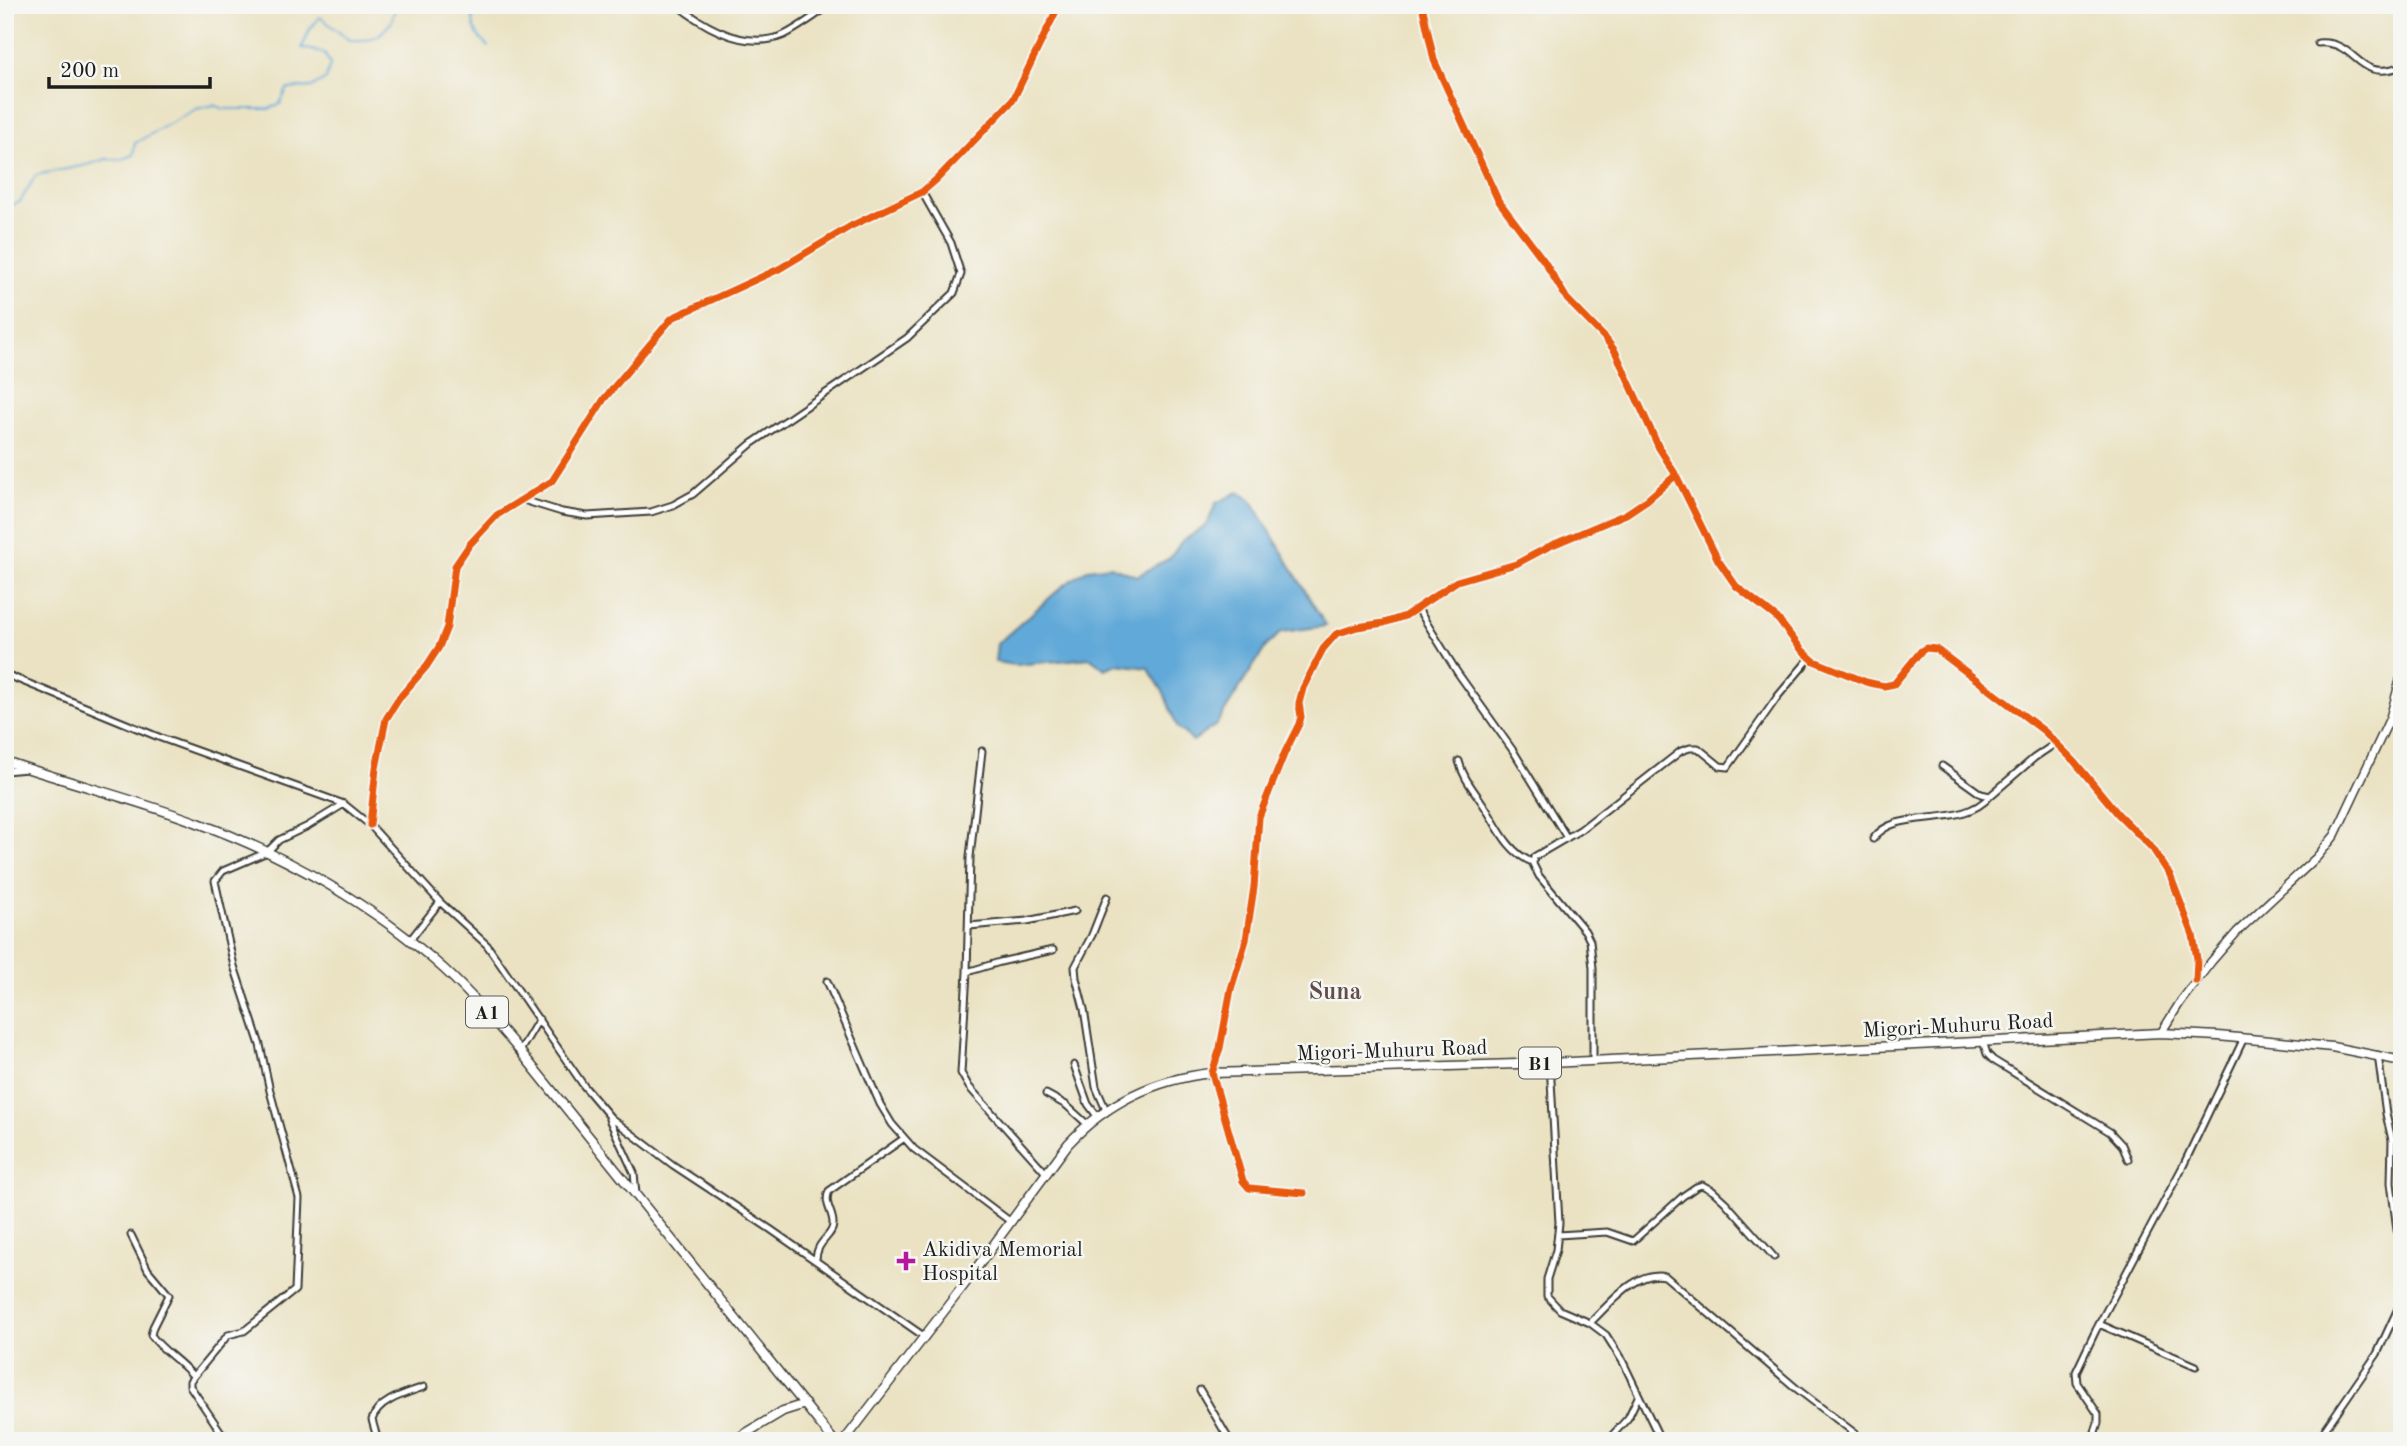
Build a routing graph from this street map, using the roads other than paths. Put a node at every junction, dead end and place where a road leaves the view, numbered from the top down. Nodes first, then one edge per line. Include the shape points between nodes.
1 (677, 5) edge
2 (831, 5) edge
3 (1059, 5) edge
4 (1422, 5) edge
5 (2318, 43) dead end
6 (2402, 66) edge
7 (922, 192) junction
8 (1676, 475) junction
9 (523, 500) junction
10 (1418, 609) junction
11 (1810, 657) junction
12 (2402, 673) edge
13 (5, 674) edge
14 (2056, 743) junction
15 (982, 751) dead end
16 (5, 761) edge
17 (1459, 761) dead end
18 (1942, 766) dead end
19 (30, 769) junction
20 (5, 771) edge
21 (1990, 796) junction
22 (344, 804) junction
23 (370, 825) junction
24 (1567, 838) junction
25 (1873, 839) dead end
26 (267, 852) junction
27 (1532, 862) junction
28 (1107, 897) dead end
29 (440, 902) junction
30 (1075, 911) dead end
31 (969, 926) junction
32 (409, 941) junction
33 (1053, 950) dead end
34 (967, 972) junction
35 (827, 981) dead end
36 (2196, 981) junction
37 (539, 1019) junction
38 (2161, 1034) junction
39 (2244, 1038) junction
40 (1983, 1041) junction
41 (520, 1051) junction
42 (2378, 1055) junction
43 (1593, 1060) junction
44 (2402, 1061) edge
45 (1550, 1063) junction
46 (1074, 1065) dead end
47 (1212, 1073) junction
48 (1046, 1094) dead end
49 (1106, 1110) junction
50 (606, 1113) junction
51 (1097, 1116) junction
52 (1087, 1124) junction
53 (903, 1139) junction
54 (2128, 1159) dead end
55 (1046, 1173) junction
56 (1304, 1193) dead end
57 (636, 1195) junction
58 (1011, 1222) junction
59 (131, 1235) dead end
60 (1558, 1235) junction
61 (2402, 1242) edge
62 (817, 1247) junction
63 (804, 1253) junction
64 (1774, 1257) dead end
65 (816, 1261) junction
66 (2402, 1300) edge
67 (1590, 1323) junction
68 (2099, 1324) junction
69 (925, 1337) junction
70 (2196, 1366) dead end
71 (193, 1376) junction
72 (424, 1387) dead end
73 (1200, 1390) dead end
74 (797, 1395) junction
75 (1638, 1397) junction
76 (805, 1404) junction
77 (783, 1411) junction
78 (227, 1441) edge
79 (378, 1441) edge
80 (733, 1441) edge
81 (834, 1441) edge
82 (844, 1441) edge
83 (1230, 1441) edge
84 (1606, 1441) edge
85 (1661, 1441) edge
86 (1865, 1441) edge
87 (2092, 1441) edge
88 (2317, 1441) edge

1 - 2 street via 721,33 761,40 783,35
3 - 7 street via 1013,100
4 - 8 street via 1434,60 1498,200 1567,299 1615,351
5 - 6 street via 2337,45 2374,71
7 - 9 street via 843,230 779,269 672,318 604,399 559,473
7 - 9 street via 951,243 961,274 954,293 907,338 751,444 693,494 673,505 651,512 587,516
8 - 10 street via 1626,514 1516,564 1457,581
8 - 11 street via 1727,576 1777,618
9 - 23 street via 492,519 457,560 444,637 390,710 383,728
10 - 24 street
10 - 47 street via 1392,621 1336,634 1303,688 1300,721 1259,817 1247,932
11 - 14 street via 1884,686 1896,682 1921,650 1938,650
11 - 24 street via 1728,767 1698,748 1687,749
12 - 36 main road via 2390,718 2335,835 2237,932
13 - 22 street via 169,741
14 - 21 street
14 - 36 street via 2165,866 2195,942
15 - 31 street via 970,857
16 - 19 highway, A1
17 - 27 street via 1464,778 1494,824 1517,853
18 - 21 street
19 - 20 street
19 - 26 highway, A1 via 198,822
21 - 25 street via 1964,813 1886,827
22 - 23 street
22 - 26 street
23 - 29 street
24 - 27 street
26 - 32 highway, A1 via 351,899
26 - 71 street via 223,871 216,876 215,885 299,1198 295,1289 244,1331 228,1335
27 - 43 street via 1590,941
28 - 49 street via 1075,967 1096,1087
29 - 32 street
29 - 37 street via 487,945
30 - 31 street
31 - 34 street
32 - 41 highway, A1 via 464,988
33 - 34 street
34 - 55 street via 961,1073
35 - 53 street via 880,1104
36 - 38 main road
37 - 41 street
37 - 50 street
38 - 39 highway, Migori-Muhuru Road / B1
38 - 40 highway, Migori-Muhuru Road / B1
39 - 42 highway, Migori-Muhuru Road / B1
39 - 68 street
40 - 43 highway, Migori-Muhuru Road / B1
40 - 54 street via 1993,1060 2110,1132
41 - 57 highway, A1
42 - 44 highway, Migori-Muhuru Road / B1
42 - 61 street
43 - 45 highway, Migori-Muhuru Road / B1
45 - 47 highway, Migori-Muhuru Road / B1
45 - 60 street
46 - 51 street
47 - 49 highway, Migori-Muhuru Road / B1 via 1167,1081
47 - 56 street via 1249,1188
48 - 52 street
49 - 51 highway, Migori-Muhuru Road / B1
50 - 57 street via 634,1173
50 - 63 street via 641,1143
51 - 52 highway, Migori-Muhuru Road / B1
52 - 55 highway, Migori-Muhuru Road / B1
53 - 58 street
53 - 62 street via 829,1191 826,1202 832,1229
55 - 58 highway, Migori-Muhuru Road / B1
57 - 74 highway, A1
58 - 69 highway, Migori-Muhuru Road / B1
59 - 71 street via 148,1270 169,1296 151,1335
60 - 64 street via 1607,1232 1633,1241 1702,1185 1725,1202
60 - 67 street via 1546,1296 1560,1310
62 - 63 street
62 - 65 street
63 - 65 street
65 - 69 street
66 - 88 street via 2377,1354
67 - 75 street via 1614,1347
67 - 86 street via 1646,1276 1665,1276
68 - 70 street
68 - 87 street via 2075,1378 2098,1414
69 - 82 highway, Migori-Muhuru Road / B1
71 - 78 street via 190,1386
72 - 79 street via 376,1411 372,1420
73 - 83 street
74 - 76 highway, A1
74 - 77 highway
75 - 84 street via 1628,1418
75 - 85 street
76 - 77 highway
76 - 81 highway, A1
77 - 80 highway

